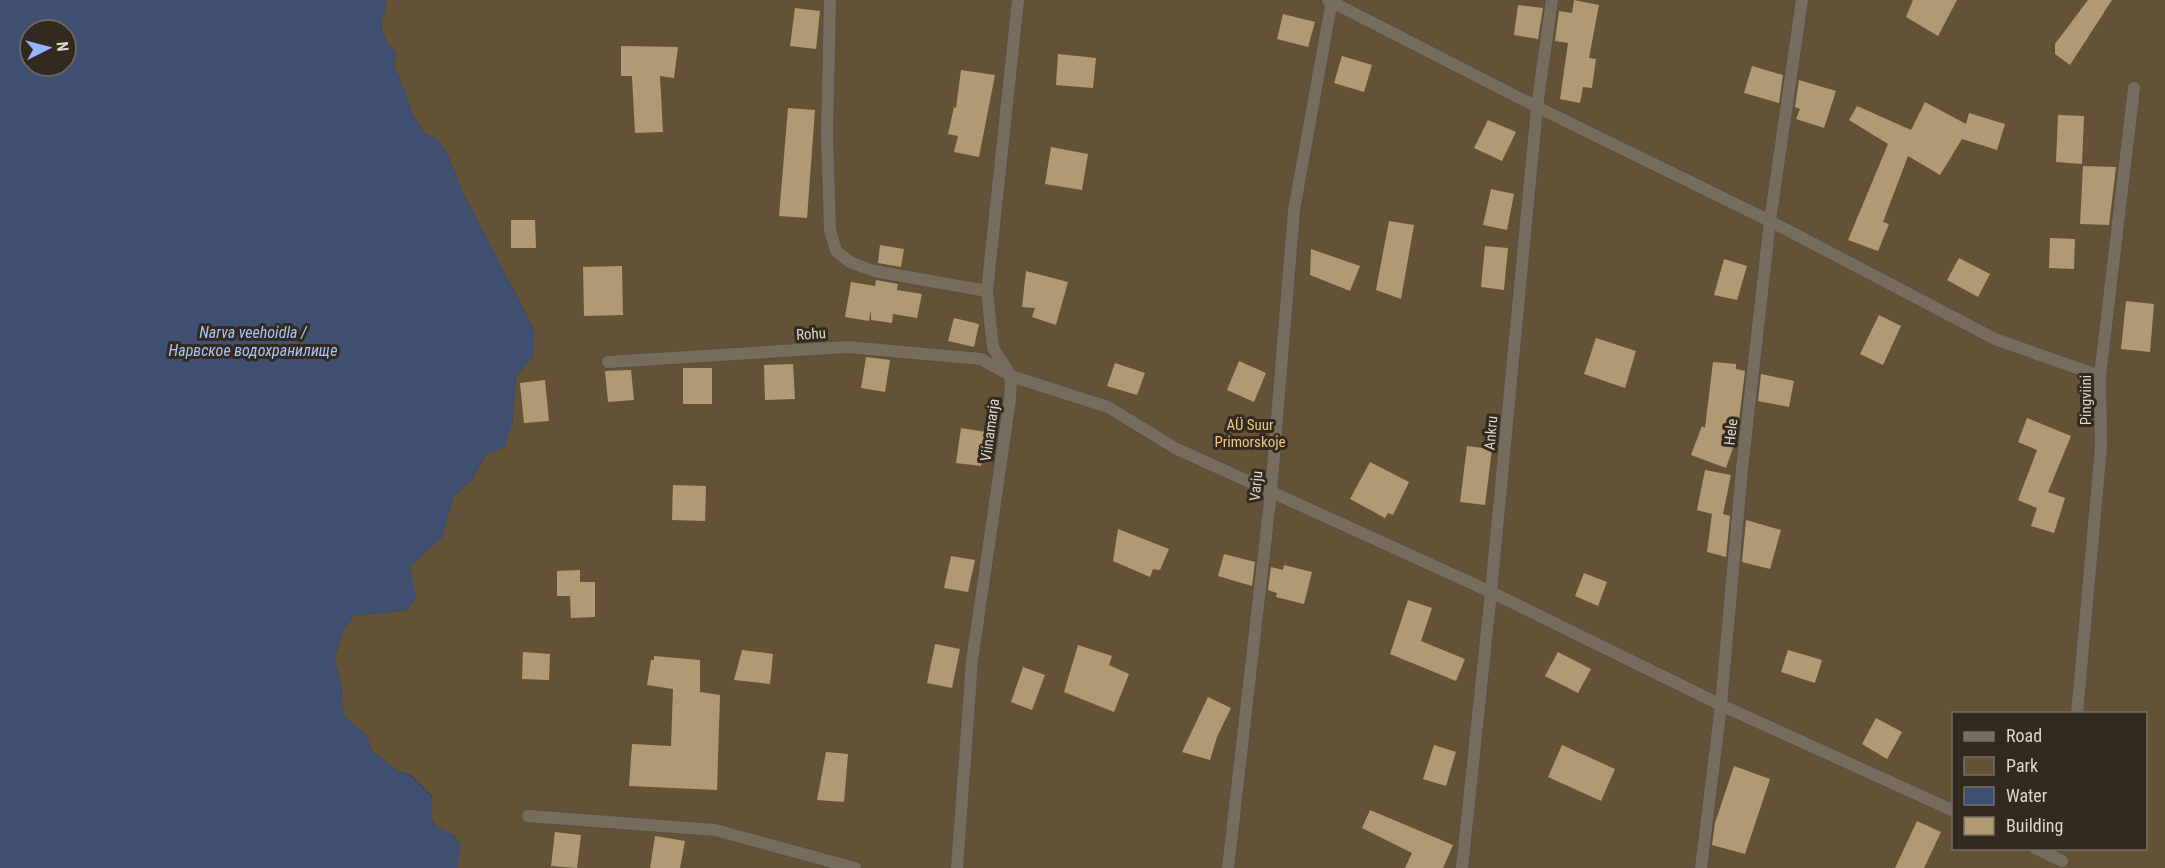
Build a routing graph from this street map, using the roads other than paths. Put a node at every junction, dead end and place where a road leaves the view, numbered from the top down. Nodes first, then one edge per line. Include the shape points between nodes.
1 (830, 0) edge
2 (1018, 0) edge
3 (1552, 0) edge
4 (1802, 0) edge
5 (1331, 1) edge
6 (2134, 88) dead end
7 (1537, 107) junction
8 (1770, 221) junction
9 (987, 291) junction
10 (608, 362) dead end
11 (1011, 376) junction
12 (2100, 376) junction
13 (1271, 492) junction
14 (1491, 592) junction
15 (1721, 705) junction
16 (2077, 712) edge
17 (1952, 812) edge
18 (528, 816) dead end
19 (2038, 850) edge
20 (2062, 859) edge
21 (855, 868) edge
22 (957, 868) edge
23 (1228, 868) edge
24 (1462, 868) edge
25 (1701, 868) edge

1 - 9 street via 827,159 830,230 836,251 850,262 874,271
2 - 9 street
3 - 7 street, Ankru
4 - 8 street, Hele
5 - 7 street
5 - 13 street, Varju via 1294,210
6 - 12 street, Pingviini
7 - 8 street
7 - 14 street, Ankru
8 - 12 street via 1995,339
8 - 15 street, Hele
9 - 11 street via 993,348
10 - 11 street, Rohu via 847,346 981,359
11 - 13 street, Rohu via 1108,407 1175,448
11 - 22 street, Viinamarja via 972,661
12 - 16 street, Pingviini via 2102,446
13 - 14 street, Rohu
13 - 23 street, Varju
14 - 15 street, Rohu
14 - 24 street, Ankru
15 - 17 street, Rohu
15 - 25 street, Hele
18 - 21 street via 715,830
19 - 20 street

